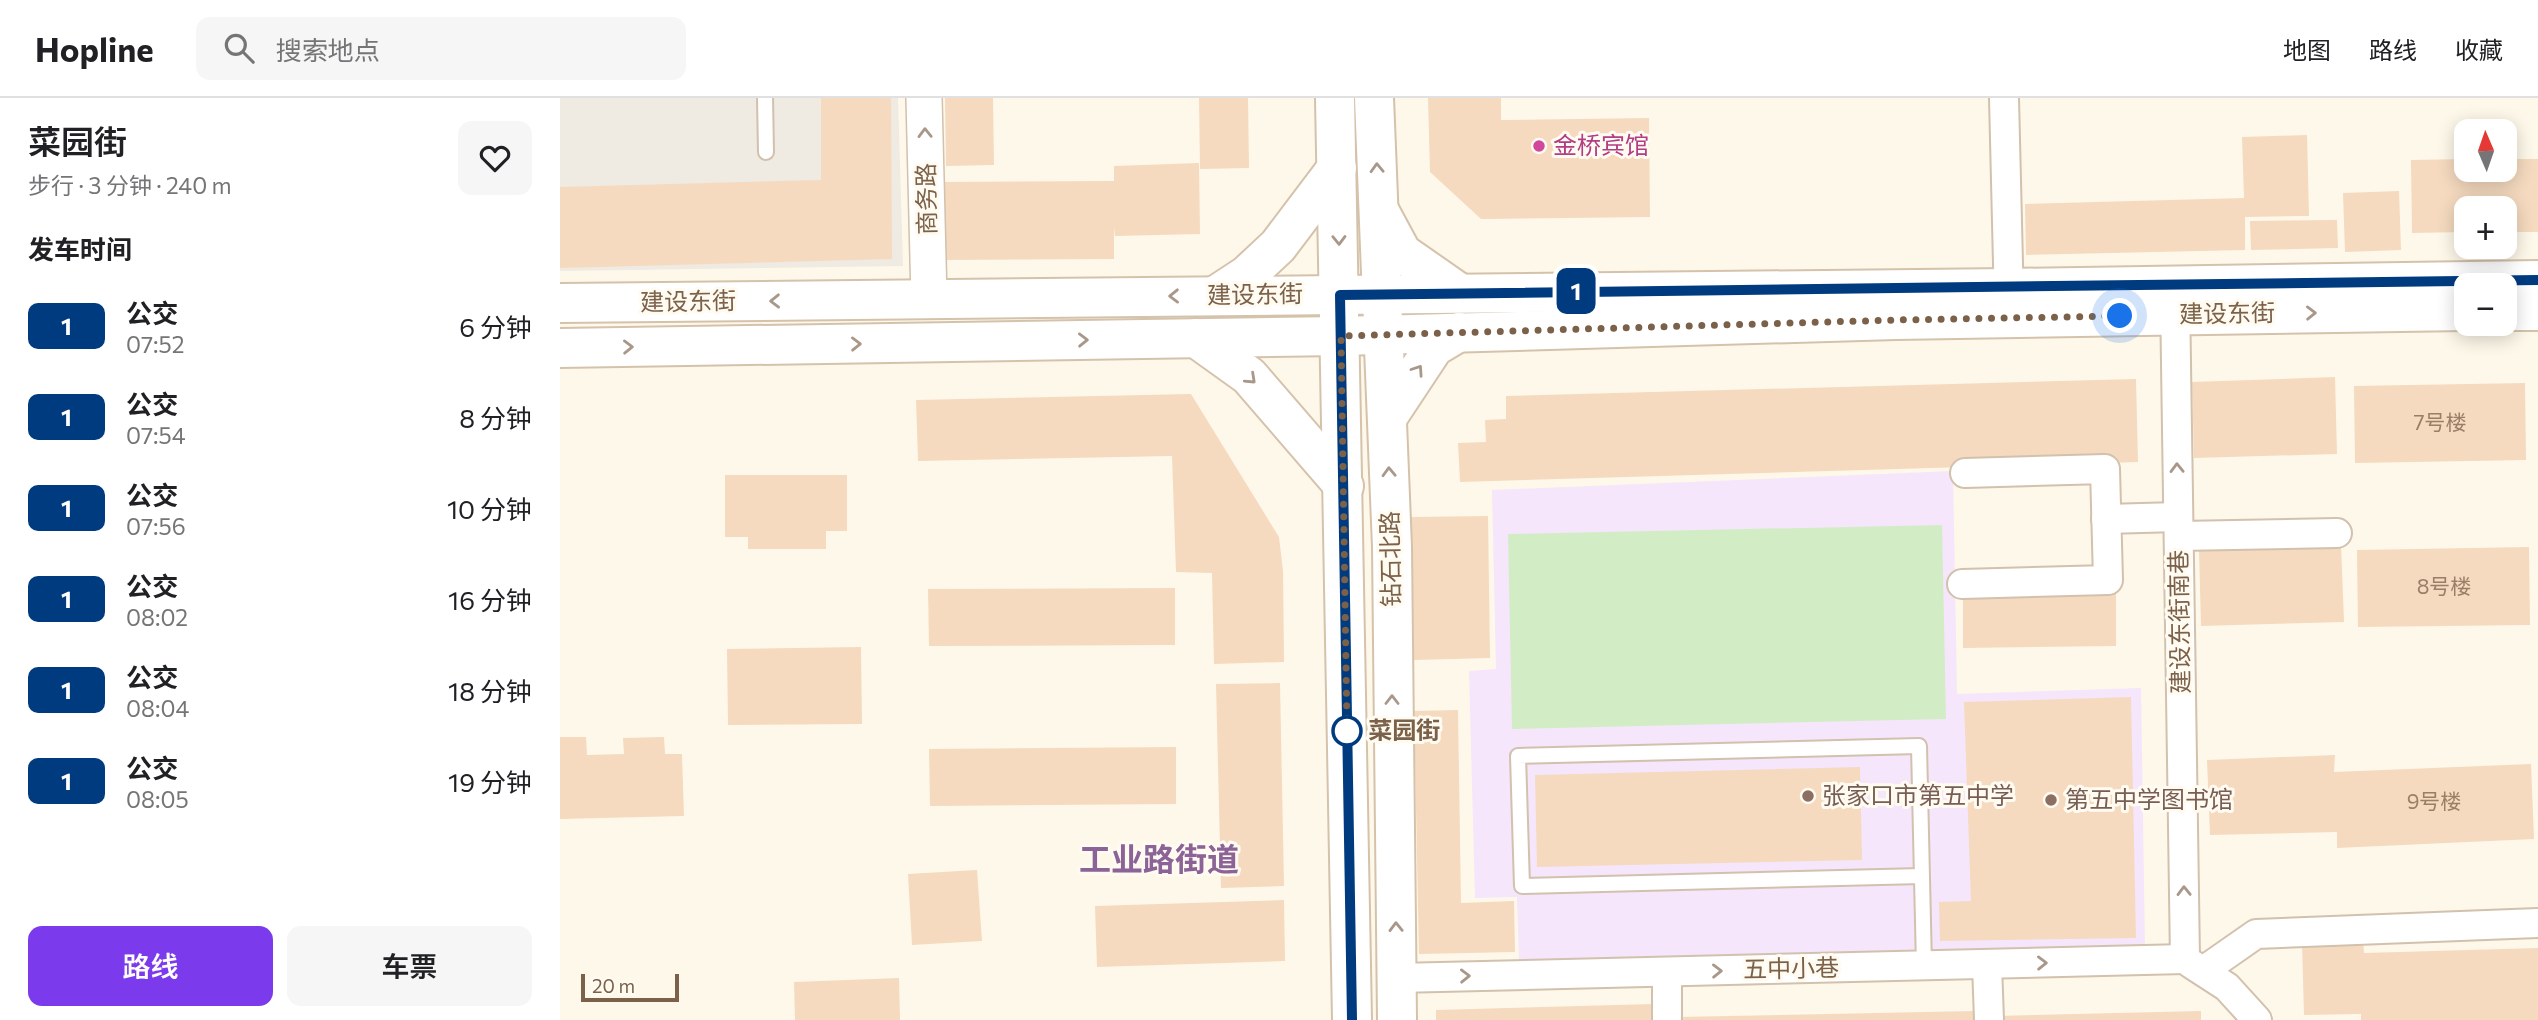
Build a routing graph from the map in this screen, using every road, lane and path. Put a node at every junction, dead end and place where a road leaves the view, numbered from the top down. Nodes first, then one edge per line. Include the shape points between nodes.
1 (765, 98) edge
2 (925, 98) edge
3 (1335, 98) edge
4 (1374, 98) edge
5 (2004, 98) edge
6 (766, 152) dead end
7 (1337, 168) junction
8 (1378, 209) junction
9 (2538, 280) edge
10 (1458, 292) junction
11 (1381, 293) junction
12 (1340, 295) junction
13 (1215, 296) junction
14 (929, 299) junction
15 (2175, 300) junction
16 (560, 303) edge
17 (2009, 303) junction
18 (2454, 311) edge
19 (2517, 311) edge
20 (2538, 311) edge
21 (1459, 332) junction
22 (1384, 334) junction
23 (1341, 336) junction
24 (1196, 338) junction
25 (560, 348) edge
26 (1387, 418) junction
27 (1965, 473) dead end
28 (1344, 486) junction
29 (2106, 519) junction
30 (2178, 526) junction
31 (2337, 533) dead end
32 (1962, 584) dead end
33 (1922, 876) junction
34 (2538, 923) edge
35 (1987, 964) junction
36 (2194, 965) junction
37 (1924, 966) junction
38 (1667, 972) junction
39 (1397, 978) junction
40 (1352, 1020) edge
41 (1397, 1020) edge
42 (1667, 1020) edge
43 (1989, 1020) edge
44 (2257, 1020) edge

1 - 6 lane
14 -> 2 street, 商务路
3 - 7 main road, 钻石北路
8 -> 4 main road, 钻石北路
5 - 17 street
7 -> 12 main road, 钻石北路
7 - 13 main road via 1278,246
8 - 10 main road via 1402,253
8 - 11 main road, 钻石北路
9 - 15 main road, 建设东街
10 - 11 main road, 建设东街
10 - 17 main road, 建设东街
11 - 12 main road, 建设东街
11 - 22 main road, 钻石北路
12 - 13 main road, 建设东街
12 - 23 main road, 钻石北路
13 -> 14 main road, 建设东街
14 -> 16 main road, 建设东街
15 - 17 main road, 建设东街
15 -> 18 main road, 建设东街
30 -> 15 street, 建设东街南巷
17 - 21 main road, 建设东街
19 - 20 main road
21 - 22 main road, 建设东街
26 -> 21 main road via 1434,347
22 - 23 main road, 建设东街
22 - 26 main road, 钻石北路
23 - 24 main road, 建设东街
23 - 28 main road, 钻石北路
25 -> 24 main road, 建设东街
24 -> 28 main road via 1249,376
39 -> 26 main road, 钻石北路
27 - 29 street via 2105,469
28 - 40 main road, 钻石北路
29 - 30 street
29 - 32 street via 2108,580
30 - 31 street
36 -> 30 street, 建设东街南巷
33 - 33 lane via 1919,746 1518,756 1522,886
33 - 37 lane
34 - 36 street via 2256,934
35 -> 36 street, 五中小巷
35 - 37 street, 五中小巷
35 - 43 street
36 - 44 street via 2227,988
38 -> 37 street, 五中小巷
39 -> 38 street, 五中小巷
38 - 42 street
39 - 41 main road, 钻石北路

